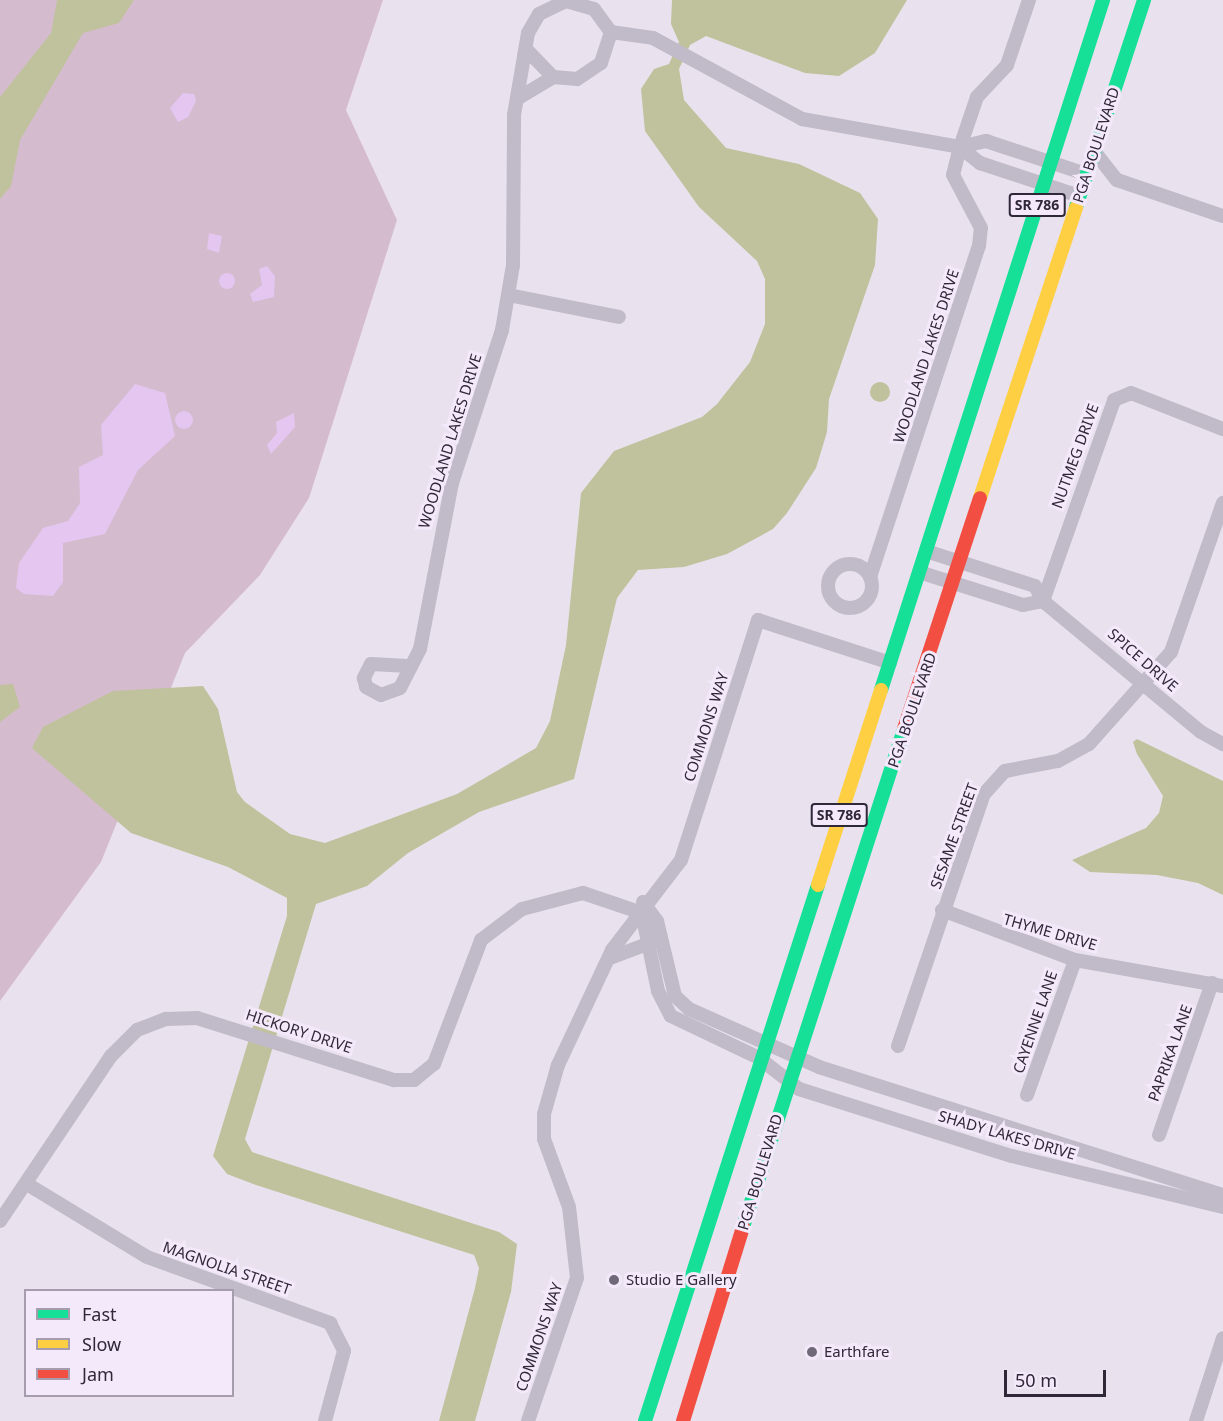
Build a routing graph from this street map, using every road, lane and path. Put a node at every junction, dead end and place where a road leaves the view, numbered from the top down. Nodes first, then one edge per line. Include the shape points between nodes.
1 (1029, 0) edge
2 (1104, 0) edge
3 (1144, 0) edge
4 (587, 2) edge
5 (610, 32) junction
6 (528, 51) junction
7 (553, 77) junction
8 (520, 97) junction
9 (960, 147) junction
10 (1094, 151) junction
11 (1051, 162) junction
12 (1086, 174) junction
13 (1044, 184) junction
14 (1079, 196) junction
15 (1222, 214) edge
16 (509, 295) junction
17 (619, 317) dead end
18 (1223, 429) edge
19 (1223, 503) edge
20 (926, 551) junction
21 (961, 562) junction
22 (919, 572) junction
23 (870, 577) dead end
24 (954, 583) junction
25 (1043, 601) junction
26 (890, 663) junction
27 (408, 666) dead end
28 (1144, 683) junction
29 (1223, 744) edge
30 (646, 909) junction
31 (942, 910) junction
32 (655, 941) junction
33 (610, 958) junction
34 (1075, 960) junction
35 (1218, 984) edge
36 (764, 1042) junction
37 (898, 1046) dead end
38 (796, 1055) junction
39 (759, 1059) junction
40 (789, 1079) junction
41 (1027, 1095) dead end
42 (1159, 1135) dead end
43 (27, 1184) junction
44 (1223, 1195) edge
45 (1223, 1207) edge
46 (0, 1221) edge
47 (1223, 1338) edge
48 (325, 1421) edge
49 (528, 1421) edge
50 (645, 1421) edge
51 (683, 1421) edge
52 (1196, 1421) edge

1 - 9 street, WOODLAND LAKES DRIVE via 1007,65 977,97
2 - 11 main road, SR 786
3 - 10 main road, PGA BOULEVARD / SR 786
4 - 5 street, WOODLAND LAKES DRIVE
4 - 6 street, WOODLAND LAKES DRIVE via 556,3 539,14 528,33
5 - 7 street via 595,70 577,79
5 - 9 street via 643,34 802,119
6 - 7 street
6 - 8 street, WOODLAND LAKES DRIVE
7 - 8 street
8 - 16 street, WOODLAND LAKES DRIVE via 514,115
9 - 11 street via 986,141
9 - 13 street via 980,163
9 - 23 street, WOODLAND LAKES DRIVE via 953,175 981,228 979,246
10 - 12 main road, PGA BOULEVARD / SR 786
10 - 15 street via 1117,180
11 - 12 street
11 - 13 main road, SR 786
12 - 14 main road, PGA BOULEVARD / SR 786
13 - 14 street
13 - 20 main road, SR 786
14 - 21 main road, PGA BOULEVARD / SR 786
16 - 17 street
16 - 27 street, WOODLAND LAKES DRIVE via 452,483 423,639
18 - 25 street, NUTMEG DRIVE via 1131,393 1114,400
19 - 28 street via 1180,635
20 - 21 street, SPICE DRIVE
20 - 22 main road, SR 786
21 - 24 main road, PGA BOULEVARD / SR 786
21 - 25 street, SPICE DRIVE via 1035,586
22 - 24 street
22 - 26 main road, SR 786
24 - 25 street via 1023,605
24 - 38 main road, PGA BOULEVARD / SR 786
25 - 28 street, SPICE DRIVE
26 - 30 street, COMMONS WAY via 758,620 681,860
26 - 36 main road, SR 786
28 - 29 street, SPICE DRIVE
28 - 31 street, SESAME STREET via 1079,751 994,778
30 - 32 street
30 - 33 street, COMMONS WAY via 629,923
30 - 43 street, HICKORY DRIVE via 583,893 522,909 481,940 434,1064 424,1076 394,1080 246,1031 187,1017 137,1030 111,1056
31 - 34 street, THYME DRIVE
31 - 37 street, SESAME STREET
32 - 33 street
32 - 36 street via 675,996 689,1009
32 - 39 street via 658,991 671,1016
33 - 49 street, COMMONS WAY via 573,1029 544,1114 544,1139 569,1207 577,1278
34 - 35 street, THYME DRIVE
34 - 41 street, CAYENNE LANE
35 - 42 street, PAPRIKA LANE
36 - 38 street
36 - 39 main road, SR 786
38 - 40 main road, PGA BOULEVARD / SR 786
38 - 44 street, SHADY LAKES DRIVE
39 - 40 street
39 - 50 main road, SR 786
40 - 45 street, SHADY LAKES DRIVE via 800,1089 1012,1156
40 - 51 main road, PGA BOULEVARD / SR 786
43 - 46 street, HICKORY DRIVE
43 - 48 street, MAGNOLIA STREET via 147,1257 330,1323 344,1351
47 - 52 street

